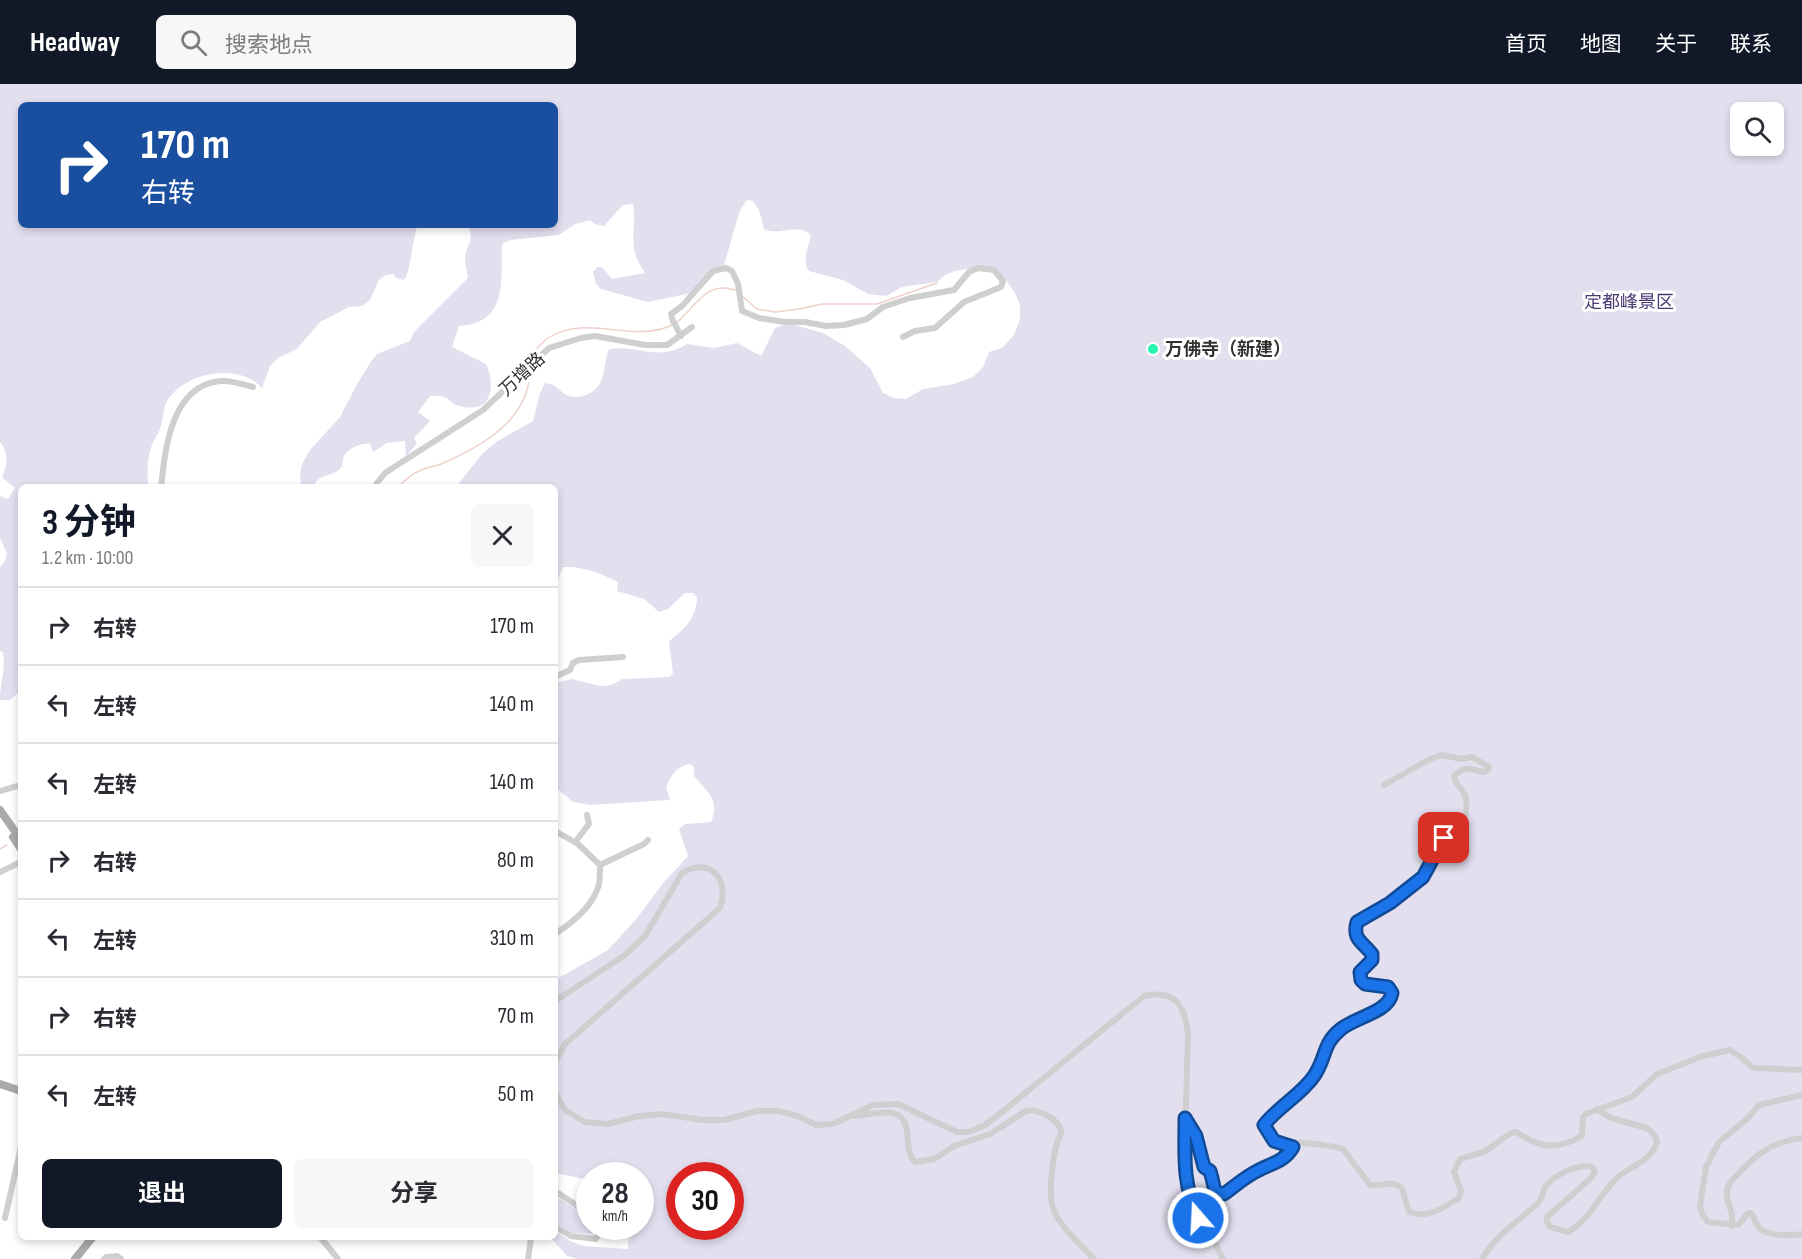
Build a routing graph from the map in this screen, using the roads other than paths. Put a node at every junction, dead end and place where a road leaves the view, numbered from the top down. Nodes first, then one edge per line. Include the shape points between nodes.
1 (692, 327) dead end
2 (681, 336) junction
3 (903, 337) dead end
4 (252, 387) dead end
5 (163, 484) edge
6 (377, 484) edge
7 (623, 657) dead end
8 (558, 676) edge
9 (1384, 784) dead end
10 (18, 786) edge
11 (1, 791) edge
12 (0, 810) edge
13 (587, 815) dead end
14 (0, 818) edge
15 (558, 833) edge
16 (18, 836) edge
17 (648, 840) dead end
18 (575, 842) junction
19 (18, 845) edge
20 (18, 863) edge
21 (600, 865) junction
22 (0, 872) edge
23 (558, 931) edge
24 (558, 999) edge
25 (558, 1057) edge
26 (1802, 1070) edge
27 (0, 1084) edge
28 (18, 1089) edge
29 (0, 1090) edge
30 (18, 1095) edge
31 (1802, 1095) edge
32 (558, 1098) edge
33 (1597, 1109) junction
34 (851, 1116) junction
35 (1185, 1118) junction
36 (1802, 1138) edge
37 (1293, 1147) junction
38 (18, 1160) edge
39 (558, 1193) edge
40 (576, 1205) edge
41 (5, 1218) dead end
42 (1731, 1226) junction
43 (558, 1229) edge
44 (1802, 1234) edge
45 (576, 1237) edge
46 (90, 1240) edge
47 (96, 1240) edge
48 (323, 1240) edge
49 (531, 1240) edge
50 (75, 1259) edge
51 (81, 1259) edge
52 (104, 1259) edge
53 (121, 1259) edge
54 (338, 1259) edge
55 (528, 1259) edge
56 (1094, 1259) edge
57 (1223, 1259) edge
58 (1482, 1259) edge

1 - 2 street, 万增路
2 - 3 street via 671,314 713,271 726,268 737,280 742,311 759,318 826,326 867,319 883,307 910,298 954,290 969,272 978,268 994,270 1003,281 1001,286 964,302 935,328
2 - 6 street, 万增路 via 667,345 595,336 549,348 483,410 385,472
4 - 5 street via 235,382 209,383 187,399 171,429
7 - 8 street via 579,660
9 - 37 street via 1442,755 1472,757 1489,767 1483,772 1465,768 1454,776 1466,799 1466,814 1444,838 1423,877 1357,922 1357,940 1372,954 1372,960 1360,972 1361,980 1388,987 1391,998 1377,1011 1351,1021 1331,1037 1313,1078 1264,1125 1274,1141
10 - 11 street
12 - 16 main road
13 - 18 street via 589,824
14 - 19 main road
15 - 18 street
17 - 21 street
18 - 21 street
20 - 22 street
21 - 23 street via 595,895
24 - 25 street via 625,955 645,936 682,873 700,866 717,876 723,885 720,908 565,1044
26 - 33 street via 1754,1068 1730,1050 1722,1051 1658,1074 1632,1097
27 - 28 main road
29 - 30 main road
31 - 42 street via 1759,1105 1719,1142 1706,1167 1700,1206 1708,1222
32 - 34 street via 566,1111 585,1122 608,1124 662,1114 724,1120 757,1111 778,1111 816,1125 833,1124
33 - 37 street via 1583,1117 1582,1136 1568,1144 1535,1144 1516,1132 1484,1152 1460,1159 1454,1172 1460,1198 1436,1212 1419,1215 1409,1212 1402,1188 1389,1182 1370,1185 1338,1146 1300,1142
33 - 58 street via 1611,1118 1647,1128 1655,1136 1655,1149 1617,1178 1589,1214 1568,1232 1550,1227 1547,1217 1594,1172 1585,1165 1556,1178 1545,1188 1541,1200 1497,1237
34 - 35 street via 873,1105 898,1104 957,1132 969,1132 1002,1112 1144,996 1161,995 1172,997 1182,1006 1186,1021
34 - 56 street via 893,1113 904,1121 908,1152 915,1162 934,1159 954,1146 990,1134 1026,1111 1041,1112 1059,1126 1061,1134 1051,1189 1052,1206
35 - 37 street via 1196,1136 1215,1192 1224,1194 1257,1170 1288,1156
35 - 57 street via 1184,1173 1191,1201
36 - 42 street via 1765,1149 1730,1183 1726,1193 1734,1215
38 - 41 street
39 - 40 street
42 - 44 street via 1737,1226 1751,1213 1759,1228 1770,1234
43 - 45 street
46 - 50 main road
47 - 51 main road
48 - 54 street
49 - 55 street
52 - 53 street

